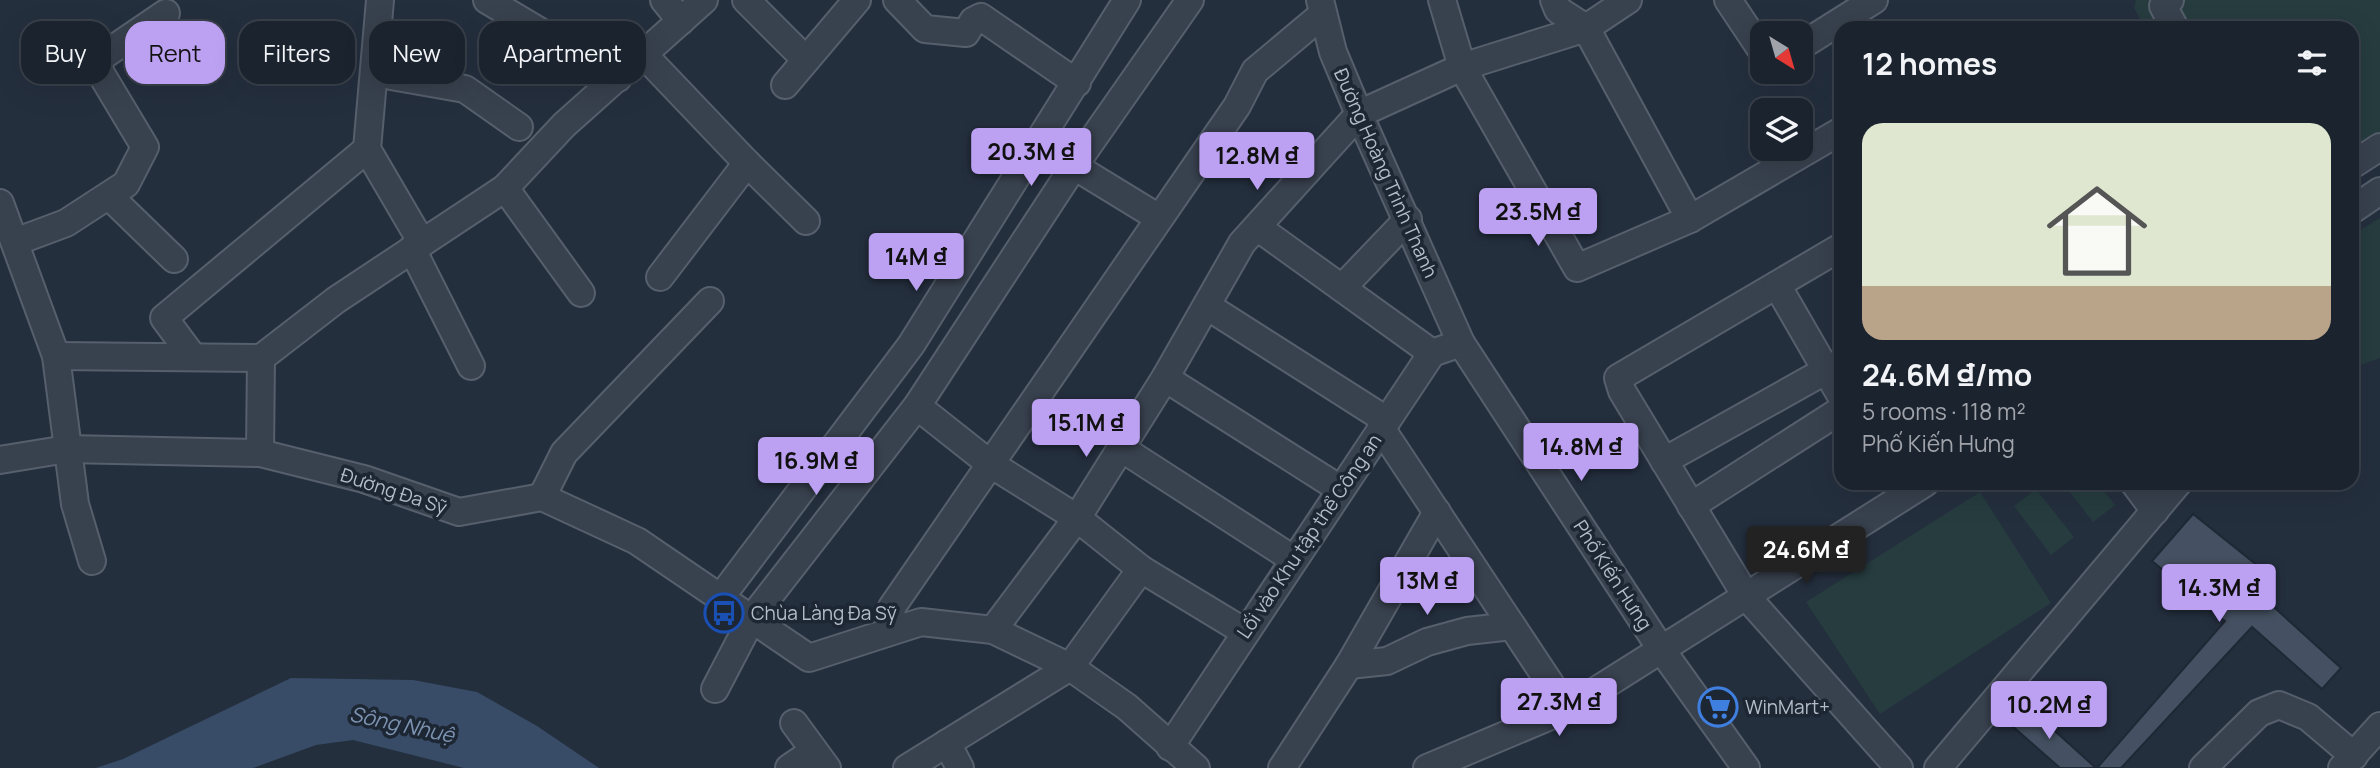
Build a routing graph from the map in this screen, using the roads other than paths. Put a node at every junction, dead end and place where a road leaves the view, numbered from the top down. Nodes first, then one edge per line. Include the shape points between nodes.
1 (380, 0) edge
2 (487, 0) edge
3 (664, 0) edge
4 (704, 0) edge
5 (746, 0) edge
6 (857, 0) edge
7 (897, 0) edge
8 (1190, 0) edge
9 (1442, 0) edge
10 (1554, 0) edge
11 (1628, 0) edge
12 (1728, 0) edge
13 (1874, 0) edge
14 (2170, 0) edge
15 (1125, 1) edge
16 (1322, 7) edge
17 (166, 13) dead end
18 (378, 21) edge
19 (522, 21) edge
20 (681, 21) junction
21 (1846, 21) edge
22 (2171, 21) edge
23 (1586, 28) junction
24 (1834, 29) edge
25 (1750, 33) edge
26 (1813, 40) edge
27 (646, 53) edge
28 (646, 57) edge
29 (806, 60) junction
30 (1462, 67) junction
31 (1077, 83) junction
32 (373, 84) edge
33 (436, 84) edge
34 (611, 84) edge
35 (785, 85) dead end
36 (1359, 114) junction
37 (519, 127) dead end
38 (1834, 135) edge
39 (2380, 147) edge
40 (367, 149) junction
41 (2359, 160) edge
42 (747, 163) junction
43 (1074, 166) junction
44 (505, 188) junction
45 (2380, 191) edge
46 (109, 196) junction
47 (0, 203) edge
48 (2359, 205) edge
49 (1158, 218) junction
50 (1408, 219) junction
51 (1690, 219) junction
52 (806, 221) dead end
53 (1257, 227) junction
54 (417, 246) junction
55 (1834, 251) edge
56 (12, 253) edge
57 (174, 258) dead end
58 (660, 277) dead end
59 (1777, 285) junction
60 (1342, 288) junction
61 (581, 293) dead end
62 (710, 301) dead end
63 (1208, 306) junction
64 (1461, 343) junction
65 (1432, 353) junction
66 (56, 356) junction
67 (192, 357) junction
68 (261, 358) junction
69 (471, 366) dead end
70 (1833, 367) edge
71 (1165, 378) junction
72 (917, 406) junction
73 (1834, 414) edge
74 (1384, 424) junction
75 (1122, 448) junction
76 (67, 449) junction
77 (260, 453) junction
78 (0, 460) edge
79 (1664, 461) junction
80 (989, 463) junction
81 (1340, 489) junction
82 (1914, 490) edge
83 (2139, 490) edge
84 (2172, 490) edge
85 (542, 498) junction
86 (1691, 506) junction
87 (2155, 510) junction
88 (1437, 512) junction
89 (1077, 518) junction
90 (1293, 559) junction
91 (92, 561) dead end
92 (1141, 569) junction
93 (1746, 596) junction
94 (720, 597) junction
95 (752, 618) junction
96 (1512, 626) junction
97 (890, 629) junction
98 (993, 630) junction
99 (1245, 632) junction
100 (1661, 649) junction
101 (1349, 665) junction
102 (1070, 667) junction
103 (715, 689) dead end
104 (1567, 709) junction
105 (794, 723) dead end
106 (2379, 730) edge
107 (947, 743) junction
108 (1170, 747) junction
109 (820, 759) edge
110 (2348, 762) edge
111 (1454, 764) edge
112 (789, 768) edge
113 (906, 768) edge
114 (960, 768) edge
115 (1196, 768) edge
116 (1282, 768) edge
117 (1427, 768) edge
118 (1746, 768) edge
119 (1899, 768) edge
120 (1938, 768) edge
121 (2203, 768) edge

1 - 18 street
2 - 19 street
3 - 20 street
4 - 20 street
5 - 29 street
6 - 29 street
7 - 31 street via 925,29 966,33 981,17
8 - 43 street
9 - 30 street
10 - 23 street via 1558,10
11 - 23 street
12 - 25 street
13 - 21 street
14 - 22 street via 2163,6
15 - 31 street
16 - 36 street, Đường Hoàng Trình Thanh via 1333,52
16 - 49 street via 1255,71 1237,106
17 - 46 street via 94,62 145,147 126,184
20 - 27 street
23 - 30 street
23 - 51 street
24 - 26 street
28 - 42 street
29 - 35 street
30 - 36 street
30 - 51 street via 1577,268
31 - 94 street via 911,345
32 - 40 street
33 - 37 street via 464,89
34 - 44 street via 564,125
36 - 50 street, Đường Hoàng Trình Thanh
36 - 53 street
38 - 51 street
39 - 41 street
40 - 54 street
40 - 67 street via 164,318
42 - 52 street
42 - 58 street
43 - 49 street
43 - 72 street
44 - 54 street
44 - 61 street
45 - 48 street
46 - 56 street
46 - 57 street
47 - 56 street
49 - 80 street
50 - 60 street
50 - 64 street, Đường Hoàng Trình Thanh
53 - 60 street
53 - 63 street via 1242,243
54 - 68 street
54 - 69 street
55 - 59 street
56 - 66 street
59 - 70 street
59 - 79 street via 1618,378
60 - 65 street
62 - 85 street via 564,453
63 - 71 street
63 - 74 street
64 - 65 street
64 - 100 street, Phố Kiến Hưng
65 - 74 street, Lối vào Khu tập thể Công an
66 - 67 street
66 - 76 street
67 - 68 street
68 - 77 street
70 - 79 street
71 - 75 street
71 - 81 street
72 - 80 street
72 - 95 street
73 - 86 street
74 - 81 street, Lối vào Khu tập thể Công an
74 - 88 street
75 - 89 street
75 - 90 street
76 - 77 street, Đường Đa Sỹ
76 - 78 street, Đường Đa Sỹ
76 - 91 street via 75,504
77 - 85 street, Đường Đa Sỹ via 364,479 459,512
79 - 86 street
80 - 89 street
80 - 97 street via 892,607
81 - 90 street, Lối vào Khu tập thể Công an
82 - 93 street
83 - 87 street
84 - 87 street
85 - 94 street via 637,541
86 - 93 street
87 - 120 street via 2067,621
88 - 96 street
88 - 101 street
89 - 92 street
89 - 98 street
90 - 99 street, Lối vào Khu tập thể Công an
92 - 99 street
92 - 102 street
93 - 100 street
93 - 119 street
94 - 95 street
95 - 97 street via 808,658
95 - 103 street
96 - 101 street via 1467,631 1427,642 1387,661
96 - 104 street
97 - 98 street via 921,622
98 - 102 street
99 - 108 street, Lối vào Khu tập thể Công an
100 - 104 street
100 - 118 street, Phố Kiến Hưng
101 - 116 street
102 - 107 street
102 - 108 street via 1127,707
104 - 111 street
105 - 109 street
106 - 110 street
107 - 113 street
107 - 114 street
108 - 115 street
109 - 112 street
110 - 121 street via 2308,717 2279,705 2259,713
111 - 117 street

